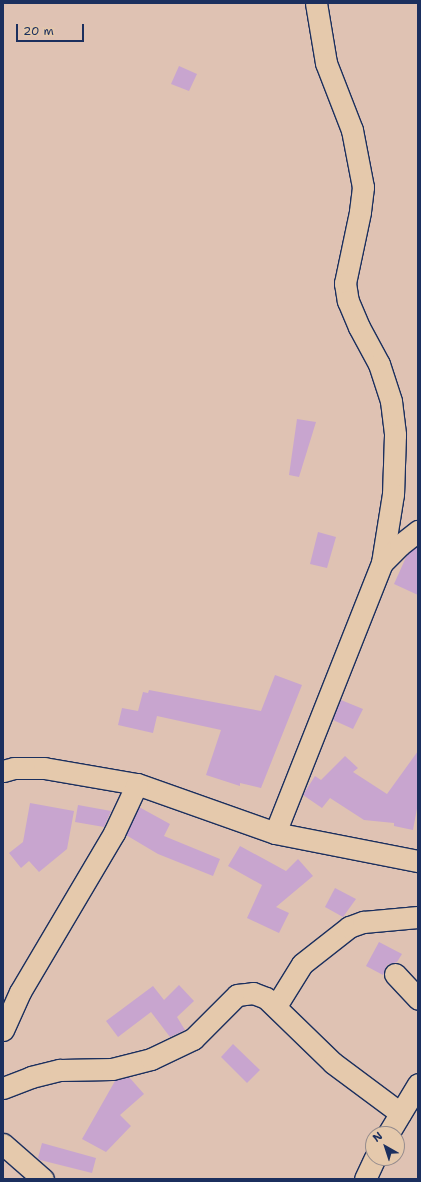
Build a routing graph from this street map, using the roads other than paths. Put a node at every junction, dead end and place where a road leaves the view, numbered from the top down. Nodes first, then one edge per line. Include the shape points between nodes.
1 (316, 3) edge
2 (418, 531) edge
3 (382, 563) junction
4 (3, 771) edge
5 (137, 784) junction
6 (275, 833) junction
7 (418, 861) edge
8 (418, 917) edge
9 (396, 974) dead end
10 (418, 999) edge
11 (276, 1006) junction
12 (3, 1030) edge
13 (418, 1084) edge
14 (3, 1088) edge
15 (400, 1113) junction
16 (393, 1126) edge
17 (3, 1144) edge
18 (371, 1166) edge
19 (43, 1179) edge
20 (365, 1179) edge

1 - 3 street via 326,63 352,130 363,187 345,282 348,301 379,364 392,408 395,435 393,494
2 - 3 street
3 - 6 street
4 - 5 street via 14,768 44,768
5 - 6 street
5 - 12 street via 114,833 20,992
6 - 7 street
8 - 11 street via 363,922 349,927 302,964
9 - 10 street
11 - 14 street via 266,998 243,992 230,999 193,1039 151,1059 112,1069 60,1070 31,1077
11 - 15 street via 333,1063
13 - 15 street
15 - 16 street
17 - 19 street
18 - 20 street

